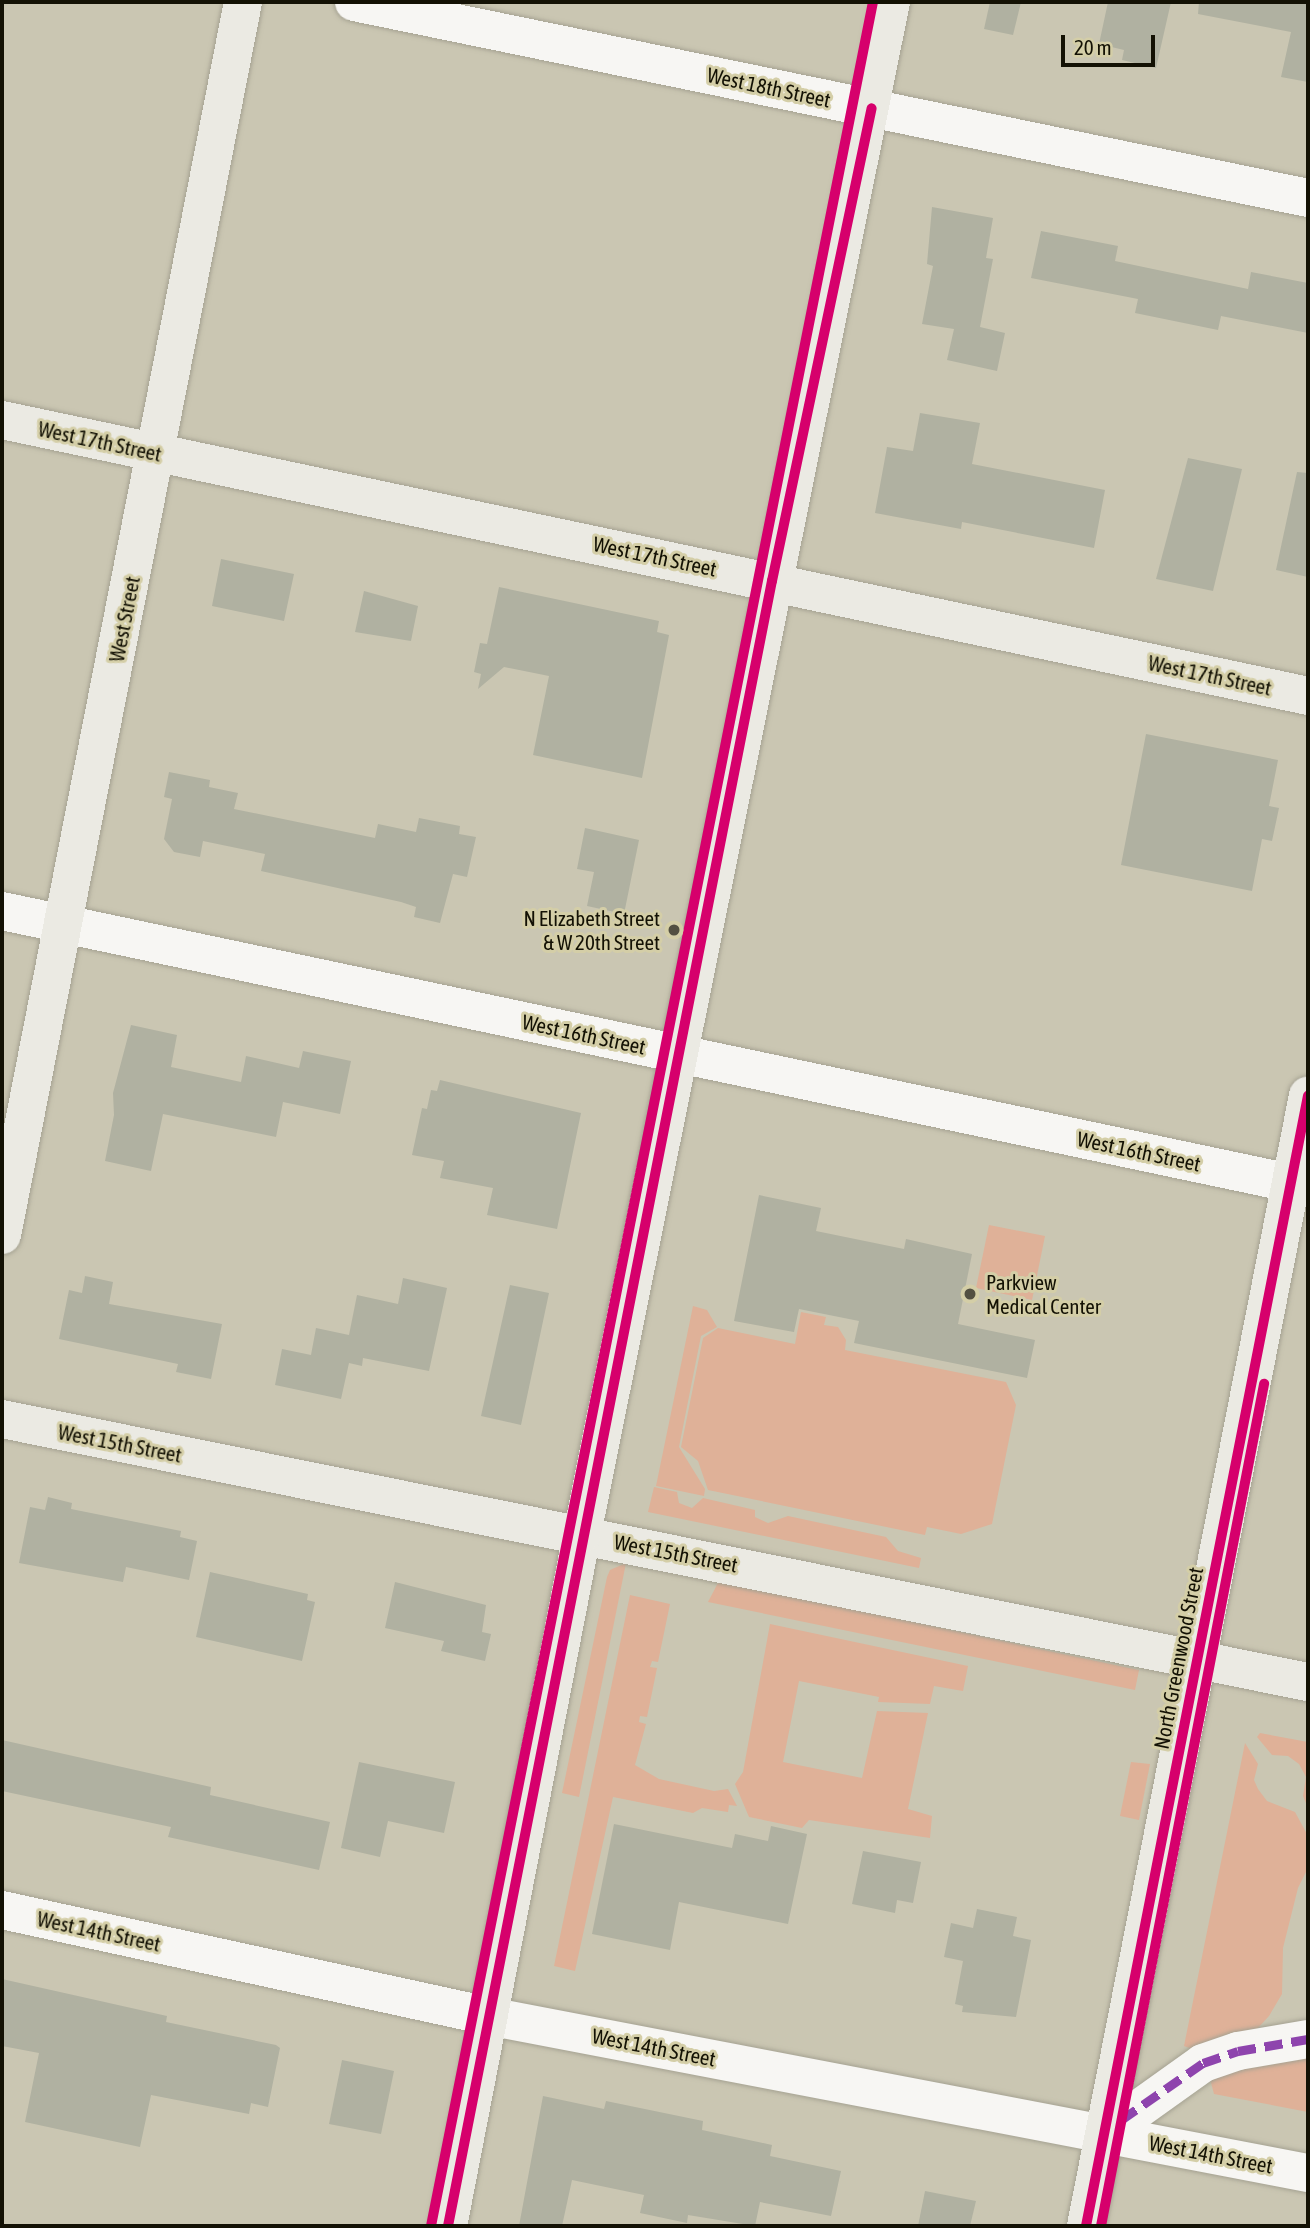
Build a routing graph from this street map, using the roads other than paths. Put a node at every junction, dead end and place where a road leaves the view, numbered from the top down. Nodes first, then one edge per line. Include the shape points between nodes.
1 (243, 2) edge
2 (354, 2) edge
3 (891, 2) edge
4 (872, 108) junction
5 (1308, 198) edge
6 (2, 420) edge
7 (157, 454) junction
8 (772, 580) junction
9 (1308, 696) edge
10 (2, 911) edge
11 (63, 924) junction
12 (680, 1055) junction
13 (1308, 1096) edge
14 (1291, 1184) junction
15 (2, 1235) edge
16 (2, 1419) edge
17 (582, 1534) junction
18 (1198, 1660) junction
19 (1308, 1682) edge
20 (2, 1910) edge
21 (488, 2015) junction
22 (1308, 2039) edge
23 (1105, 2133) junction
24 (1308, 2173) edge
25 (448, 2226) edge
26 (1086, 2226) edge

1 - 7 street, West Street
2 - 4 street, West 18th Street
3 - 4 street
4 - 5 street, West 18th Street
4 - 8 street
6 - 7 street, West 17th Street
7 - 8 street, West 17th Street
7 - 11 street, West Street
8 - 9 street, West 17th Street
8 - 12 street
10 - 11 street, West 16th Street
11 - 12 street, West 16th Street
11 - 15 street, West Street
12 - 14 street, West 16th Street
12 - 17 street
13 - 14 street, North Greenwood Street
14 - 18 street, North Greenwood Street
16 - 17 street, West 15th Street
17 - 18 street, West 15th Street
17 - 21 street
18 - 19 street, West 15th Street
18 - 23 street, North Greenwood Street
20 - 21 street, West 14th Street
21 - 23 street, West 14th Street
21 - 25 street
22 - 23 street via 1203,2063
23 - 24 street, West 14th Street
23 - 26 street, North Greenwood Street

